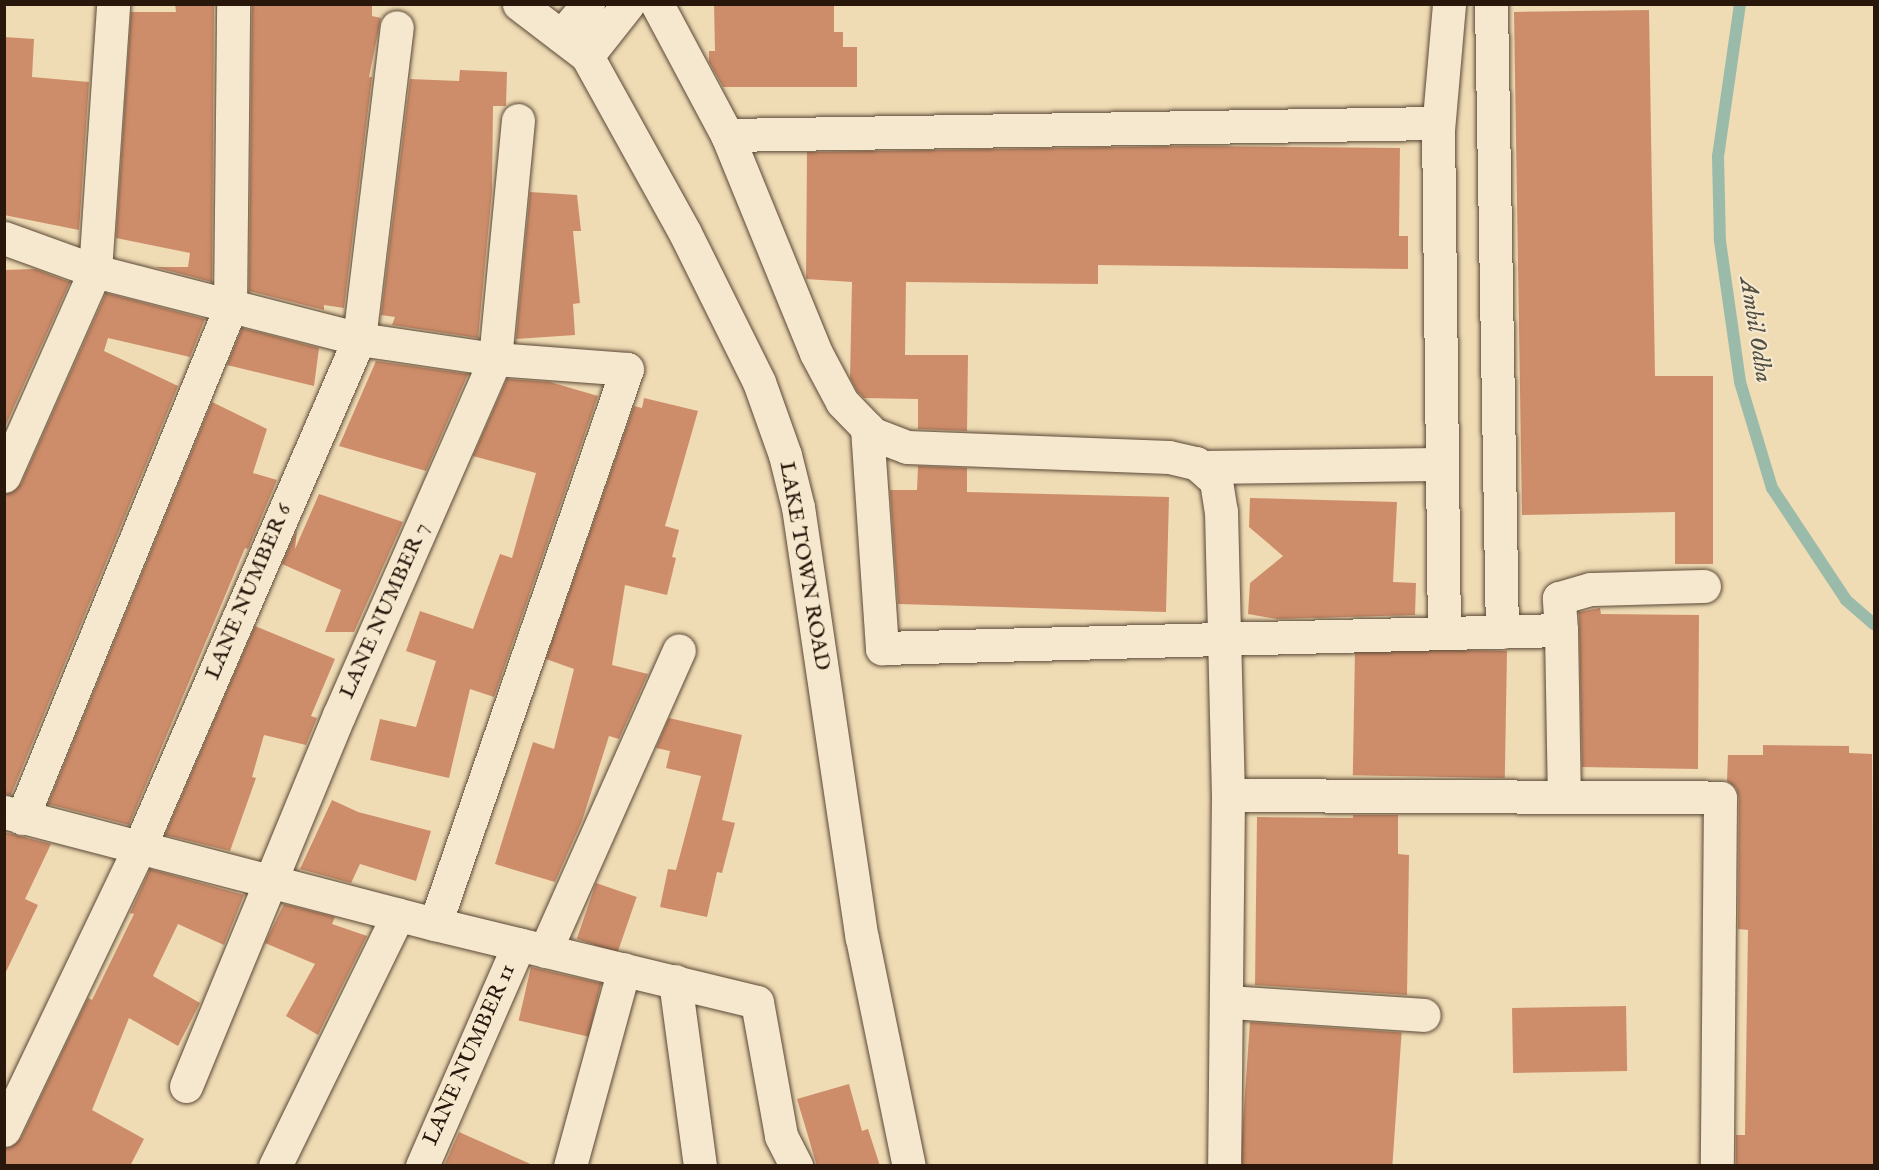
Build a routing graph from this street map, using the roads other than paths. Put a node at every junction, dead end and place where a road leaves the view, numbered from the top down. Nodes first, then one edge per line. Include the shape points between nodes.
1 (113, 4) edge
2 (233, 4) edge
3 (519, 4) edge
4 (588, 4) edge
5 (628, 4) edge
6 (657, 4) edge
7 (1449, 4) edge
8 (1491, 4) edge
9 (398, 27) dead end
10 (561, 36) junction
11 (587, 56) junction
12 (519, 120) dead end
13 (1438, 130) junction
14 (728, 135) junction
15 (4, 238) edge
16 (95, 271) junction
17 (230, 308) junction
18 (359, 339) junction
19 (495, 358) junction
20 (867, 428) junction
21 (1441, 464) junction
22 (1201, 467) junction
23 (4, 476) edge
24 (1704, 586) dead end
25 (1561, 630) junction
26 (1502, 632) junction
27 (1444, 633) junction
28 (1224, 639) junction
29 (679, 650) dead end
30 (1228, 795) junction
31 (1564, 796) junction
32 (10, 816) edge
33 (139, 848) junction
34 (270, 881) junction
35 (398, 915) junction
36 (435, 924) junction
37 (532, 947) junction
38 (624, 969) junction
39 (675, 981) junction
40 (1229, 1002) junction
41 (1424, 1015) dead end
42 (186, 1086) dead end
43 (4, 1130) edge
44 (275, 1166) edge
45 (422, 1166) edge
46 (570, 1166) edge
47 (700, 1166) edge
48 (796, 1166) edge
49 (909, 1166) edge
50 (1224, 1166) edge
51 (1717, 1166) edge

1 - 16 street
2 - 17 street
3 - 10 street, LAKE TOWN ROAD
4 - 10 street
5 - 11 street
6 - 14 street
7 - 13 street
8 - 26 street
9 - 18 street, LANE NUMBER 6
10 - 11 street, LAKE TOWN ROAD
11 - 49 street, LAKE TOWN ROAD via 754,371 786,455 798,507 862,938
12 - 19 street, LANE NUMBER 7
13 - 14 street via 1438,123
13 - 21 street
14 - 20 street via 816,353 843,402
15 - 16 street
16 - 17 street
16 - 23 street
17 - 18 street
17 - 32 street
18 - 19 street
18 - 33 street, LANE NUMBER 6
19 - 34 street, LANE NUMBER 7
19 - 36 street via 627,369
20 - 22 street via 907,447 1168,457
20 - 28 street via 882,648
21 - 22 street
21 - 27 street
22 - 28 street via 1216,481 1221,511
24 - 25 street via 1591,589 1559,598
25 - 26 street
25 - 31 street
26 - 27 street
27 - 28 street
28 - 30 street
29 - 37 street, LANE NUMBER 11
30 - 31 street
30 - 40 street
31 - 51 street via 1720,798
32 - 33 street
33 - 34 street
33 - 43 street, LANE NUMBER 6
34 - 35 street
34 - 42 street, LANE NUMBER 7
35 - 36 street
35 - 44 street
36 - 37 street
37 - 38 street
37 - 45 street, LANE NUMBER 11
38 - 39 street
38 - 46 street
39 - 47 street
39 - 48 street via 757,1002 780,1136
40 - 41 street
40 - 50 street

